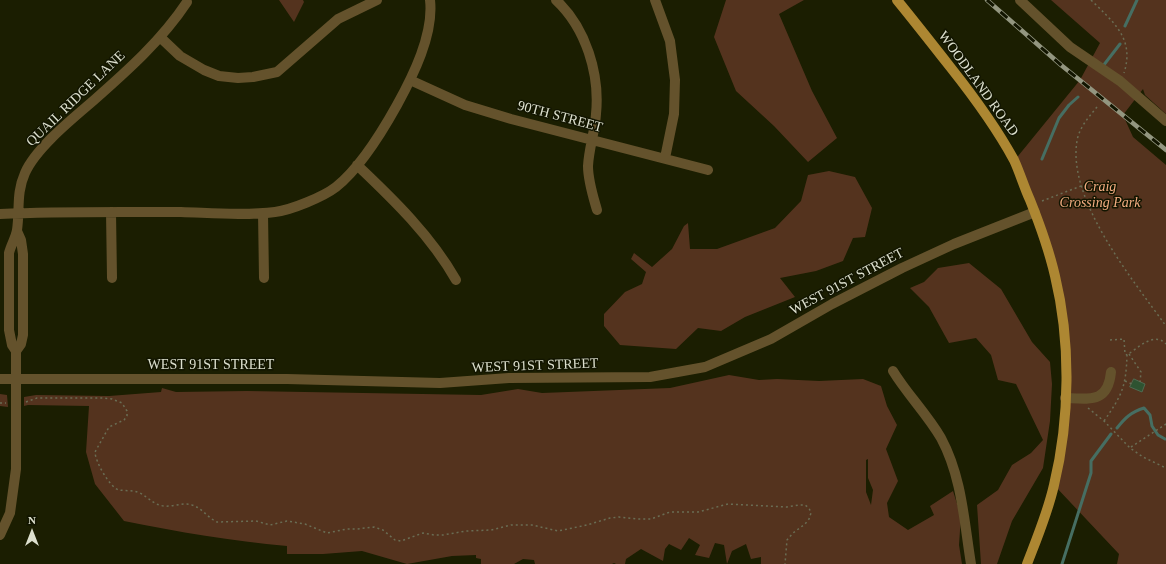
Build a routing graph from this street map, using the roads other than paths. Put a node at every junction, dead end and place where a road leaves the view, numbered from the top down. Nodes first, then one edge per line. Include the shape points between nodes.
1 (377, 0) edge
2 (430, 0) edge
3 (556, 0) edge
4 (655, 0) edge
5 (897, 0) edge
6 (1020, 0) edge
7 (187, 2) dead end
8 (161, 38) junction
9 (410, 80) junction
10 (1166, 121) edge
11 (592, 140) junction
12 (665, 158) junction
13 (357, 165) junction
14 (708, 170) dead end
15 (597, 210) dead end
16 (111, 212) junction
17 (1035, 212) junction
18 (17, 213) junction
19 (263, 213) junction
20 (0, 214) edge
21 (17, 231) junction
22 (112, 278) dead end
23 (264, 278) dead end
24 (456, 280) dead end
25 (16, 351) junction
26 (893, 371) dead end
27 (1111, 372) dead end
28 (0, 379) edge
29 (16, 379) junction
30 (1065, 398) junction
31 (0, 535) edge
32 (971, 564) edge
33 (1027, 564) edge

1 - 8 street via 338,19 277,72 253,77 219,76 192,64
2 - 9 street via 428,33
3 - 11 street via 565,8 581,34 595,75 596,114
4 - 12 street via 670,41 675,80 674,114
5 - 17 main road, WOODLAND ROAD via 995,128 1014,161
6 - 10 street via 1070,46 1120,81
7 - 8 street, QUAIL RIDGE LANE
8 - 18 street, QUAIL RIDGE LANE via 41,150 25,172 19,188
9 - 11 street, 90TH STREET via 465,104
9 - 13 street via 386,124
11 - 12 street, 90TH STREET
11 - 15 street via 588,166 590,188
12 - 14 street, 90TH STREET
13 - 19 street via 335,188 301,205
13 - 24 street via 399,205 445,260
16 - 18 street
16 - 19 street
16 - 22 street
17 - 29 street, WEST 91ST STREET via 902,268 771,339 705,367 650,377 509,378 440,383 287,379
17 - 30 main road, WOODLAND ROAD via 1055,276 1061,307 1066,361
18 - 20 street
18 - 21 street, QUAIL RIDGE LANE
19 - 23 street
21 - 25 street, QUAIL RIDGE LANE via 23,254 23,335
21 - 25 street, QUAIL RIDGE LANE via 9,253 9,330
25 - 29 street, QUAIL RIDGE LANE
26 - 32 street via 940,436 950,456 962,499
27 - 30 street via 1108,388 1098,397
28 - 29 street, WEST 91ST STREET
29 - 31 street, QUAIL RIDGE LANE via 16,469 10,513
30 - 33 main road, WOODLAND ROAD via 1062,443 1054,485

